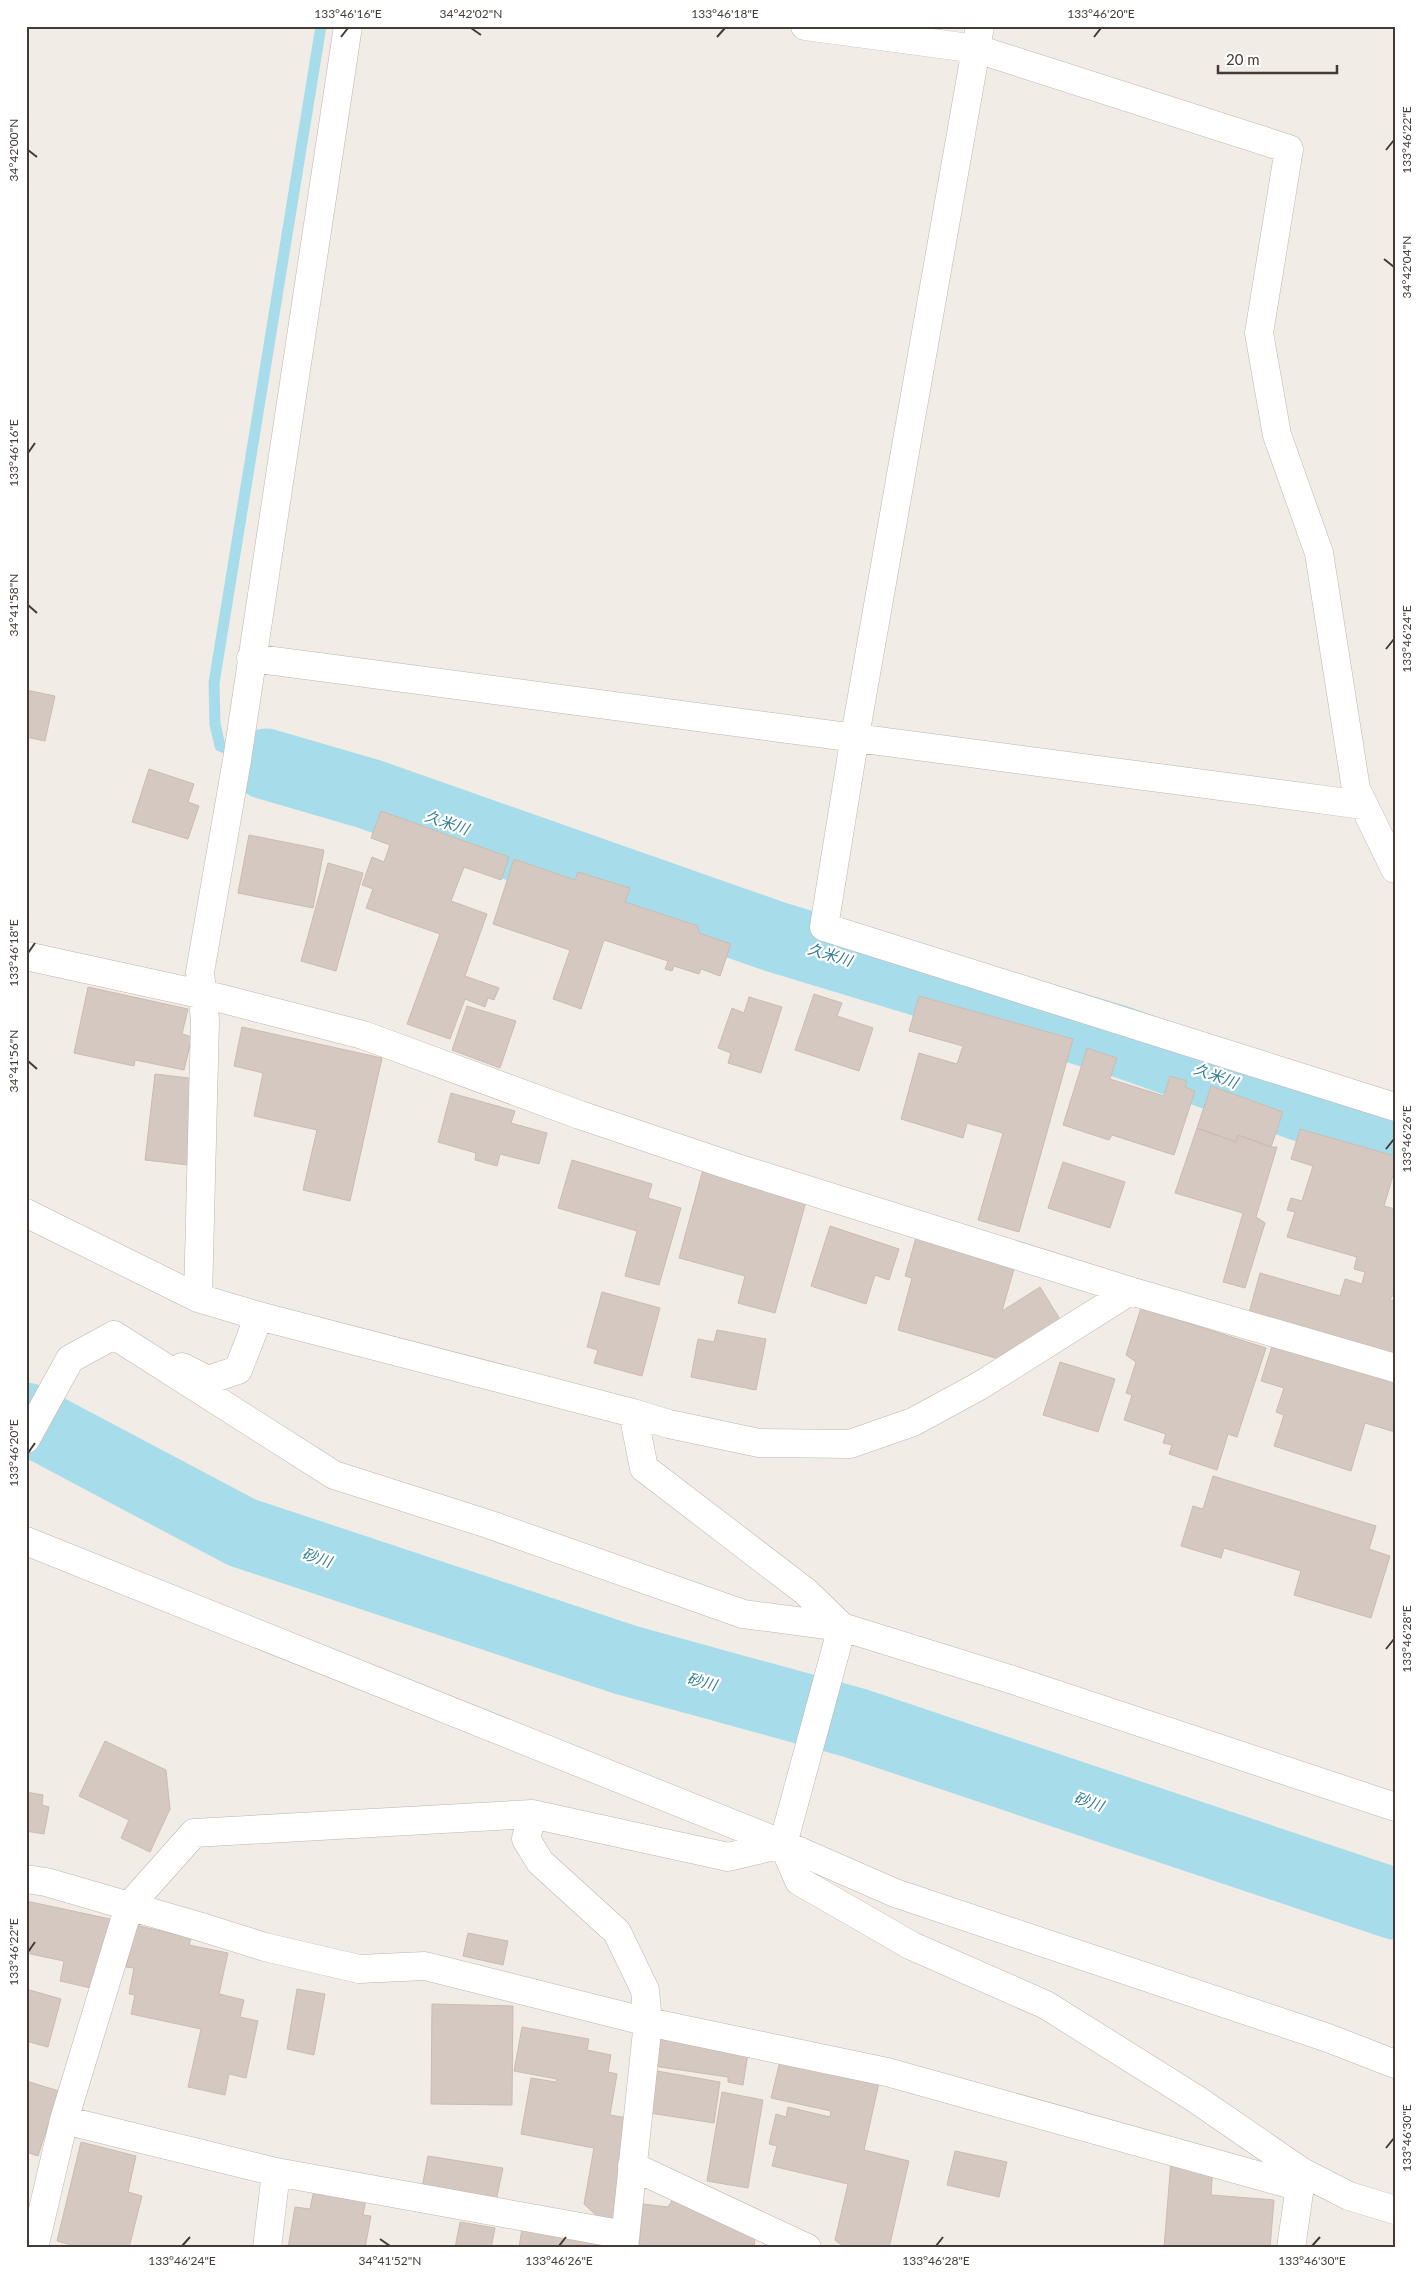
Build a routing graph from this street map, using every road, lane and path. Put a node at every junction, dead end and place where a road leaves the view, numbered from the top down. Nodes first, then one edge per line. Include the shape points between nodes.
1 (348, 26) edge
2 (805, 26) edge
3 (979, 38) edge
4 (251, 658) junction
5 (855, 736) junction
6 (1363, 805) junction
7 (1395, 869) edge
8 (26, 956) edge
9 (202, 994) junction
10 (1395, 1107) edge
11 (26, 1212) edge
12 (1130, 1291) junction
13 (198, 1298) junction
14 (259, 1316) junction
15 (114, 1335) junction
16 (1395, 1368) edge
17 (633, 1413) junction
18 (26, 1439) edge
19 (26, 1541) edge
20 (842, 1627) junction
21 (1395, 1807) edge
22 (532, 1814) junction
23 (783, 1844) junction
24 (26, 1879) edge
25 (129, 1906) junction
26 (648, 2022) junction
27 (1395, 2064) edge
28 (64, 2120) junction
29 (632, 2166) junction
30 (276, 2172) junction
31 (1301, 2179) junction
32 (1395, 2210) edge
33 (624, 2242) edge
34 (34, 2248) edge
35 (267, 2248) edge
36 (807, 2248) edge
37 (1291, 2248) edge

1 - 4 street
2 - 3 street
3 - 5 street
3 - 6 street via 1289,149 1259,333 1277,434 1319,553 1356,790
4 - 5 street
4 - 9 street via 239,752 200,972
5 - 6 street
5 - 10 street via 824,927
6 - 7 street
8 - 9 street
9 - 12 street via 363,1035 552,1105 734,1167
9 - 13 street via 205,1020
11 - 13 street
12 - 16 street
12 - 17 street via 982,1386 913,1422 850,1444 759,1443
13 - 14 street
14 - 15 street via 238,1370 208,1380
14 - 17 street
15 - 18 street via 70,1359
15 - 20 street via 334,1475 488,1524 743,1614
17 - 20 street via 644,1468 806,1592
19 - 23 street
20 - 21 street via 1016,1681
20 - 23 street
22 - 23 street via 728,1857
22 - 25 street via 194,1833
22 - 26 street via 526,1839 540,1862 617,1932 645,1990
23 - 27 street via 896,1893
23 - 31 street via 799,1881 912,1946 1046,2005 1196,2098
24 - 25 street
25 - 26 street via 264,1947 359,1969 425,1966
25 - 28 street
26 - 29 street
26 - 31 street via 887,2072
28 - 30 street
28 - 34 street
29 - 33 street
29 - 36 street
30 - 33 street
30 - 35 street
31 - 32 street
31 - 37 street

